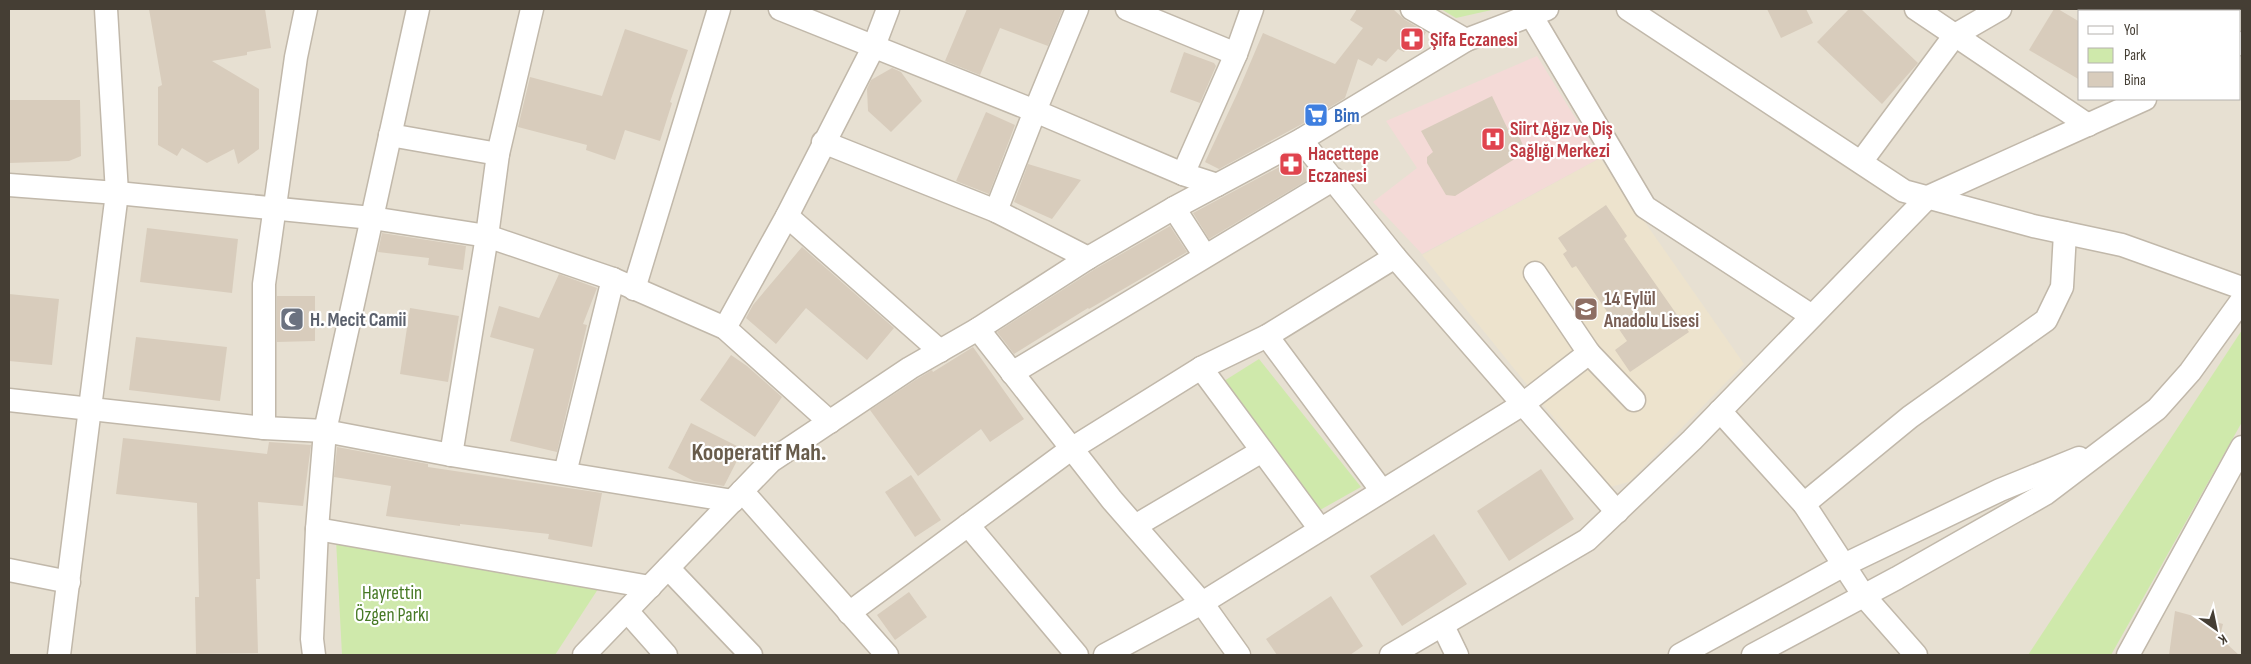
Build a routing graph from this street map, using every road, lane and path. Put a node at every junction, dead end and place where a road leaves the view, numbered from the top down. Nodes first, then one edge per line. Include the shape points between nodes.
1 (106, 9) edge
2 (306, 9) edge
3 (418, 9) edge
4 (532, 9) edge
5 (719, 9) edge
6 (780, 9) edge
7 (888, 9) edge
8 (1077, 9) edge
9 (1127, 9) edge
10 (1252, 9) edge
11 (1412, 9) edge
12 (1615, 9) edge
13 (1629, 9) edge
14 (1916, 9) edge
15 (2000, 9) edge
16 (1539, 12) edge
17 (1955, 35) junction
18 (1466, 40) junction
19 (874, 46) junction
20 (1236, 54) junction
21 (2143, 100) edge
22 (1034, 111) junction
23 (2088, 125) junction
24 (390, 135) junction
25 (1301, 140) junction
26 (823, 142) junction
27 (498, 154) junction
28 (1861, 162) junction
29 (1183, 174) junction
30 (1334, 179) junction
31 (9, 185) edge
32 (1217, 185) junction
33 (117, 193) junction
34 (1928, 197) junction
35 (1174, 208) junction
36 (273, 209) junction
37 (996, 212) junction
38 (787, 216) junction
39 (372, 218) junction
40 (2065, 233) junction
41 (487, 236) junction
42 (1205, 256) junction
43 (1395, 257) junction
44 (1088, 258) junction
45 (1535, 273) dead end
46 (613, 279) junction
47 (2242, 288) edge
48 (634, 289) junction
49 (2242, 300) edge
50 (1812, 316) junction
51 (725, 328) junction
52 (978, 329) junction
53 (1267, 336) junction
54 (940, 351) junction
55 (1589, 353) junction
56 (1201, 368) junction
57 (1012, 373) junction
58 (9, 400) edge
59 (1634, 400) dead end
60 (1523, 404) junction
61 (91, 408) junction
62 (1720, 411) junction
63 (830, 422) junction
64 (264, 428) junction
65 (326, 431) junction
66 (2106, 447) junction
67 (2242, 447) edge
68 (1072, 449) junction
69 (1262, 451) junction
70 (451, 455) junction
71 (565, 473) junction
72 (1382, 491) junction
73 (738, 496) junction
74 (1804, 504) junction
75 (1617, 512) junction
76 (968, 525) junction
77 (1135, 526) junction
78 (1320, 529) junction
79 (317, 530) junction
80 (1844, 565) junction
81 (668, 568) junction
82 (9, 570) edge
83 (69, 582) junction
84 (650, 587) junction
85 (1864, 596) junction
86 (1202, 602) junction
87 (627, 611) junction
88 (849, 613) junction
89 (1442, 626) junction
90 (1912, 653) edge
91 (59, 655) edge
92 (314, 655) edge
93 (584, 655) edge
94 (666, 655) edge
95 (751, 655) edge
96 (887, 655) edge
97 (1076, 655) edge
98 (1105, 655) edge
99 (1239, 655) edge
100 (1391, 655) edge
101 (1458, 655) edge
102 (1680, 655) edge
103 (1753, 655) edge
104 (2128, 655) edge

1 - 33 street
2 - 36 street
3 - 24 street
4 - 27 street
5 - 48 street
6 - 19 street
7 - 19 street
8 - 22 street
9 - 20 street
10 - 20 street
11 - 18 street
12 - 13 street
13 - 28 street
14 - 17 street
15 - 17 street
16 - 18 street
16 - 50 street via 1645,207
17 - 23 street
17 - 28 street
18 - 25 street
19 - 22 street
19 - 26 street
20 - 29 street
21 - 23 street
22 - 29 street
22 - 37 street
23 - 34 street
24 - 27 street
24 - 39 street
25 - 30 street
25 - 32 street
26 - 37 street
26 - 38 street
27 - 41 street
28 - 34 street via 1904,191
29 - 32 street
30 - 42 street
30 - 43 street
31 - 33 street
32 - 35 street
33 - 36 street
33 - 61 street
34 - 40 street
34 - 50 street
35 - 42 street
35 - 44 street
36 - 39 street
36 - 64 street via 264,284
37 - 44 street
38 - 51 street
38 - 54 street
39 - 41 street
39 - 65 street
40 - 47 street via 2122,245
40 - 74 street via 2062,288 2046,320 1910,417
41 - 46 street
41 - 70 street
42 - 57 street
43 - 53 street
43 - 60 street
44 - 52 street
45 - 55 street
46 - 48 street
46 - 71 street
48 - 51 street
49 - 66 street via 2190,372 2157,408
50 - 62 street
51 - 63 street
52 - 54 street
52 - 57 street
53 - 56 street
53 - 72 street
54 - 63 street
55 - 59 street
55 - 60 street
56 - 68 street
56 - 69 street
57 - 68 street
58 - 61 street
60 - 72 street
60 - 75 street
61 - 64 street
61 - 83 street
62 - 74 street
62 - 75 street
63 - 73 street via 771,461
64 - 65 street
65 - 70 street
65 - 79 street
66 - 80 street via 2000,490
66 - 85 street via 2045,494
67 - 104 street
68 - 76 street
68 - 77 street
69 - 77 street
69 - 78 street
70 - 71 street
71 - 73 street
72 - 78 street
73 - 81 street
73 - 88 street
74 - 80 street
75 - 89 street via 1587,540
76 - 88 street
76 - 97 street
77 - 86 street
78 - 86 street
79 - 84 street
79 - 92 street
80 - 85 street
80 - 102 street
81 - 84 street
81 - 95 street
82 - 83 street
83 - 91 street
84 - 87 street
85 - 90 street
85 - 103 street
86 - 98 street
86 - 99 street
87 - 93 street
87 - 94 street
88 - 96 street
89 - 100 street
89 - 101 street

